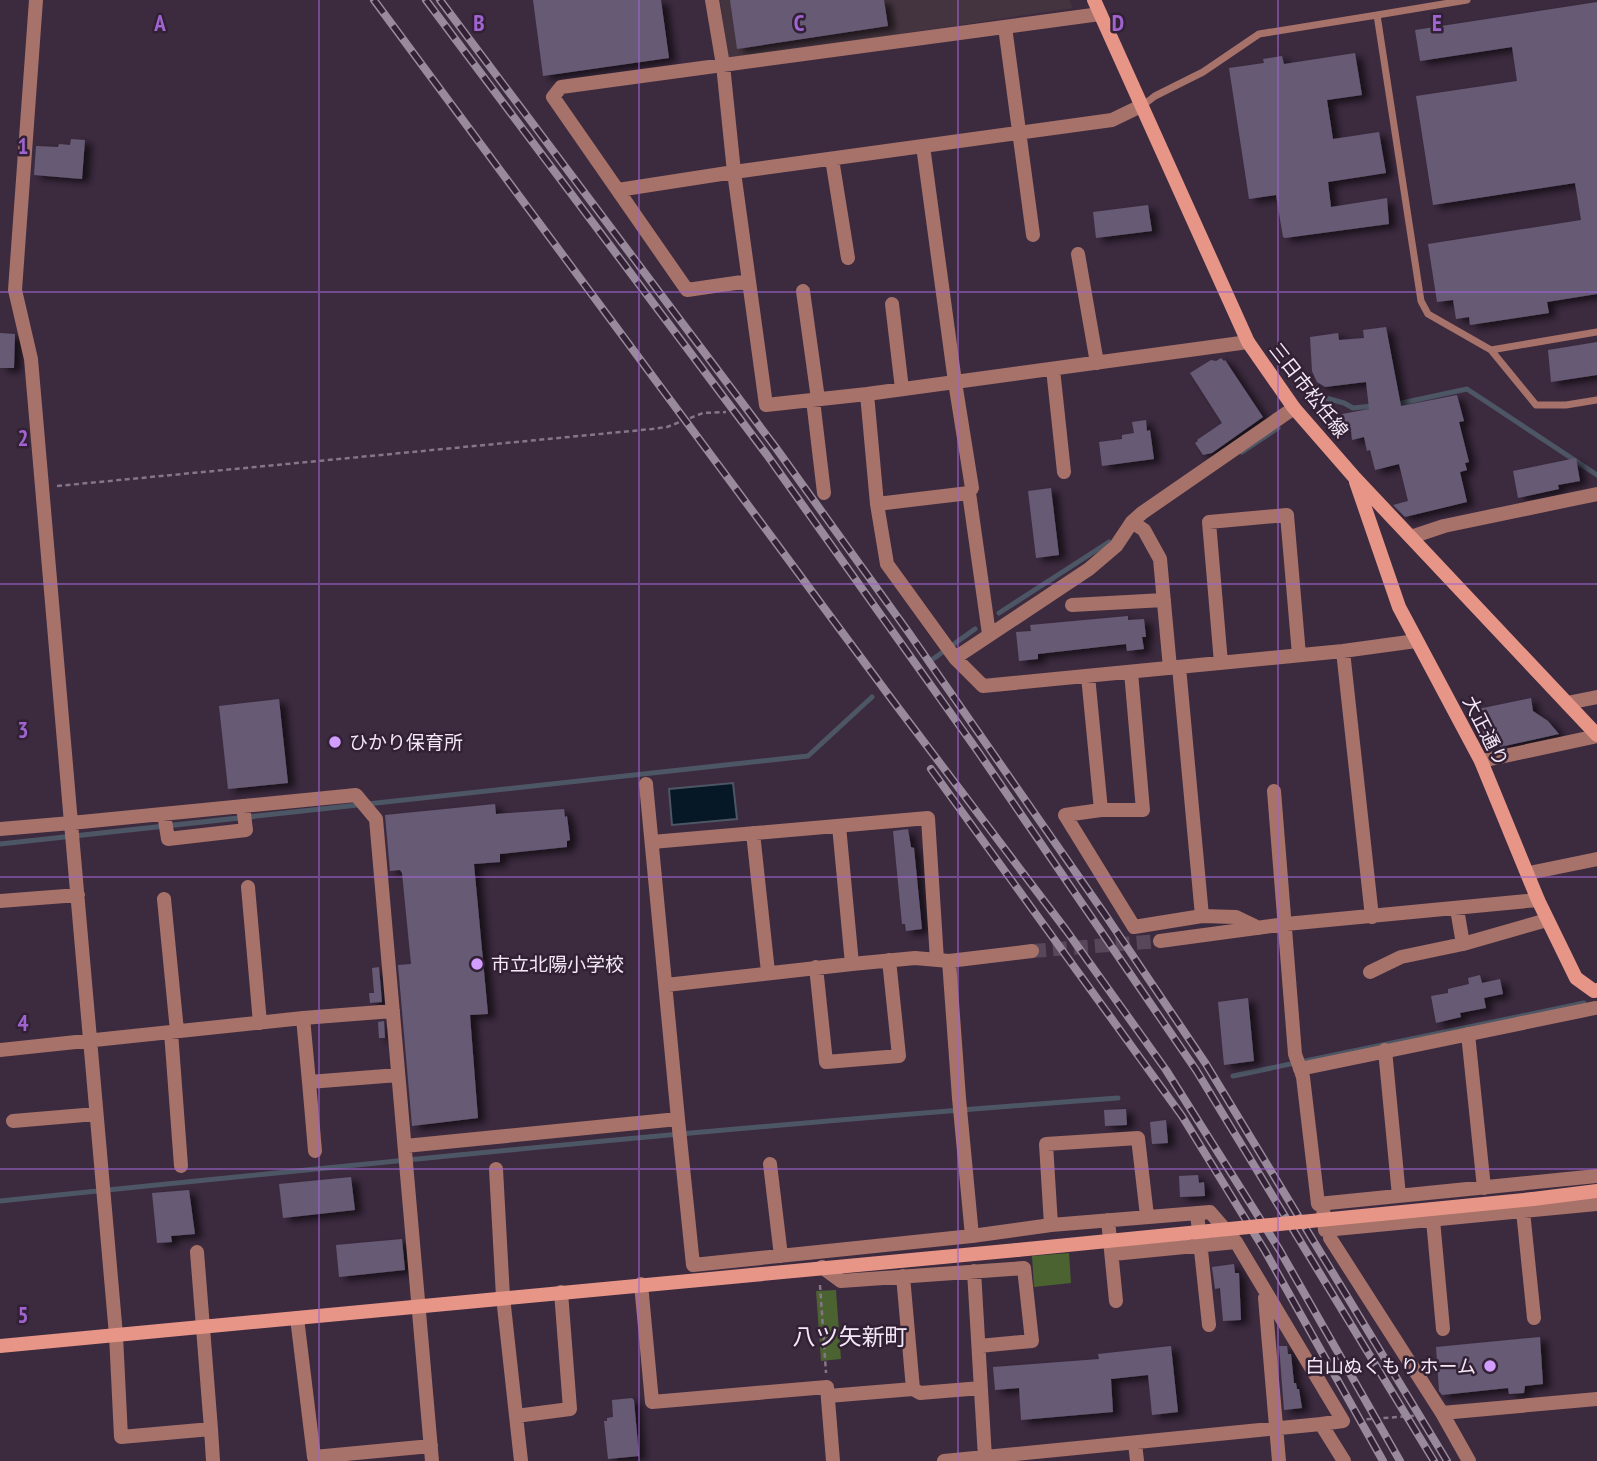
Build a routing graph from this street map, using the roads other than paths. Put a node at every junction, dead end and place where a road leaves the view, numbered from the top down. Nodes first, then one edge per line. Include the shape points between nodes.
1 (36, 0) edge
2 (712, 0) edge
3 (1467, 0) edge
4 (1097, 7) edge
5 (1377, 15) junction
6 (1004, 27) junction
7 (723, 65) junction
8 (1141, 106) junction
9 (1019, 134) junction
10 (923, 146) junction
11 (832, 159) junction
12 (734, 172) junction
13 (618, 190) junction
14 (1033, 234) dead end
15 (1078, 254) dead end
16 (848, 258) dead end
17 (749, 281) junction
18 (803, 291) dead end
19 (892, 304) dead end
20 (1597, 332) edge
21 (1248, 341) junction
22 (1491, 350) junction
23 (1097, 363) junction
24 (1053, 369) junction
25 (955, 382) junction
26 (902, 389) junction
27 (867, 394) junction
28 (815, 400) junction
29 (1597, 400) edge
30 (1294, 408) junction
31 (1064, 472) dead end
32 (1355, 478) junction
33 (824, 493) dead end
34 (969, 493) junction
35 (1597, 494) edge
36 (877, 504) junction
37 (1132, 522) junction
38 (1411, 537) junction
39 (1164, 600) junction
40 (1072, 605) dead end
41 (989, 634) junction
42 (1416, 641) junction
43 (1343, 651) junction
44 (1299, 655) junction
45 (955, 658) junction
46 (1221, 663) junction
47 (1175, 668) junction
48 (1131, 672) junction
49 (1088, 676) junction
50 (1597, 697) edge
51 (1567, 703) junction
52 (1597, 735) edge
53 (1481, 761) junction
54 (646, 785) dead end
55 (1274, 791) dead end
56 (243, 806) junction
57 (1101, 810) junction
58 (164, 814) junction
59 (839, 826) junction
60 (0, 830) edge
61 (72, 832) junction
62 (753, 833) junction
63 (652, 842) junction
64 (1597, 859) edge
65 (1529, 873) junction
66 (248, 887) dead end
67 (78, 895) junction
68 (164, 899) dead end
69 (1538, 900) junction
70 (0, 901) edge
71 (1457, 909) junction
72 (1202, 916) junction
73 (1372, 917) junction
74 (1548, 920) junction
75 (1286, 924) junction
76 (1259, 928) junction
77 (1160, 941) tunnel mouth
78 (1463, 944) junction
79 (1032, 951) tunnel mouth
80 (889, 960) junction
81 (943, 960) junction
82 (852, 964) junction
83 (816, 967) junction
84 (768, 972) junction
85 (1370, 972) dead end
86 (666, 985) junction
87 (1597, 990) edge
88 (393, 1011) junction
89 (1596, 1012) edge
90 (303, 1018) junction
91 (260, 1023) junction
92 (174, 1032) junction
93 (1468, 1034) junction
94 (90, 1040) junction
95 (0, 1050) edge
96 (1385, 1050) junction
97 (1299, 1064) junction
98 (398, 1075) junction
99 (309, 1082) junction
100 (96, 1114) junction
101 (13, 1121) dead end
102 (679, 1129) junction
103 (315, 1151) dead end
104 (406, 1155) junction
105 (770, 1164) dead end
106 (181, 1166) dead end
107 (496, 1169) dead end
108 (1597, 1176) edge
109 (1484, 1188) junction
110 (1448, 1191) junction
111 (1597, 1191) edge
112 (1399, 1196) junction
113 (1323, 1204) junction
114 (1597, 1204) edge
115 (1523, 1212) junction
116 (1197, 1213) junction
117 (1147, 1216) junction
118 (1451, 1219) junction
119 (1108, 1220) junction
120 (1433, 1220) junction
121 (1051, 1225) junction
122 (972, 1236) junction
123 (1330, 1238) dead end
124 (1236, 1242) junction
125 (1202, 1246) junction
126 (197, 1252) dead end
127 (1113, 1255) junction
128 (781, 1256) junction
129 (822, 1267) junction
130 (974, 1271) junction
131 (903, 1276) junction
132 (641, 1284) junction
133 (561, 1292) junction
134 (1264, 1293) junction
135 (503, 1297) junction
136 (1116, 1301) dead end
137 (418, 1306) junction
138 (297, 1318) junction
139 (1534, 1318) dead end
140 (1209, 1325) dead end
141 (202, 1327) junction
142 (1443, 1328) dead end
143 (116, 1335) junction
144 (0, 1346) edge
145 (979, 1346) junction
146 (981, 1388) junction
147 (913, 1389) junction
148 (827, 1392) junction
149 (1597, 1399) edge
150 (1442, 1413) junction
151 (516, 1416) junction
152 (1321, 1424) junction
153 (211, 1429) junction
154 (1275, 1429) junction
155 (1135, 1443) junction
156 (431, 1446) junction
157 (1028, 1457) edge
158 (985, 1458) junction
159 (213, 1461) edge
160 (432, 1461) edge
161 (521, 1461) edge
162 (833, 1461) edge
163 (944, 1461) edge
164 (1136, 1461) edge
165 (1279, 1461) edge
166 (1343, 1461) edge
167 (1469, 1461) edge

1 - 61 street via 15,290 31,359
2 - 7 street
3 - 5 lane
4 - 6 street
4 - 8 street, 三日市松任線
5 - 8 lane via 1259,34
5 - 22 lane via 1422,301 1428,314
6 - 7 street
6 - 9 street
7 - 12 street
7 - 13 street via 561,87 553,97
8 - 9 street via 1112,120
8 - 21 street, 三日市松任線
9 - 10 street
9 - 14 street
10 - 11 street
10 - 25 street
11 - 12 street
11 - 16 street
12 - 13 street
12 - 17 street
13 - 17 street via 687,290
15 - 23 street
17 - 28 street via 766,405
18 - 28 street
19 - 26 street
20 - 22 lane
21 - 23 street
21 - 30 street, 三日市松任線
22 - 29 lane via 1536,405
23 - 24 street
24 - 25 street
24 - 31 street
25 - 26 street
25 - 34 street via 972,488
26 - 27 street
27 - 28 street
27 - 36 street
28 - 33 street
30 - 32 street, 三日市松任線
30 - 37 street
32 - 38 street, 三日市松任線
32 - 42 street, 大正通り via 1399,607
34 - 36 street
34 - 41 street
35 - 38 street
36 - 45 street via 887,564
37 - 39 street via 1144,530 1160,559
37 - 41 street via 1116,546 1089,569
38 - 51 street, 三日市松任線
39 - 40 street
39 - 47 street
41 - 45 street
42 - 43 street
42 - 53 street, 大正通り
43 - 44 street
43 - 73 street
44 - 46 street
44 - 46 street via 1287,515 1209,522
45 - 49 street via 983,686
46 - 47 street
47 - 48 street
47 - 72 street
48 - 49 street
48 - 57 street via 1143,810
49 - 57 street
50 - 51 street
51 - 52 street, 三日市松任線
52 - 53 street
53 - 65 street, 大正通り
54 - 63 street
55 - 75 street
56 - 58 street
56 - 58 street via 246,830 168,839
56 - 88 street via 356,795 376,819
57 - 72 street via 1065,815 1134,927
58 - 61 street
59 - 62 street
59 - 81 street via 928,818
59 - 82 street
60 - 61 street
61 - 67 street
62 - 63 street
62 - 84 street
63 - 86 street
64 - 65 street
65 - 69 street, 大正通り
66 - 91 street
67 - 70 street
67 - 94 street
68 - 92 street
69 - 71 street
69 - 74 street, 大正通り
71 - 73 street
71 - 78 street
72 - 76 street via 1236,917
73 - 75 street
74 - 78 street
74 - 87 street, 大正通り via 1576,978
75 - 76 street
75 - 97 street
76 - 77 street
78 - 85 street via 1401,957
79 - 81 street
80 - 81 street
80 - 82 street
80 - 83 street via 899,1056 825,1062
81 - 122 street
82 - 83 street
83 - 84 street
84 - 86 street
86 - 102 street
88 - 90 street
88 - 98 street
89 - 93 street
90 - 91 street
90 - 99 street
91 - 92 street
92 - 94 street
92 - 106 street
93 - 96 street
93 - 109 street
94 - 95 street
94 - 100 street
96 - 97 street
96 - 112 street
97 - 113 street via 1318,1204
98 - 99 street
98 - 104 street
99 - 103 street
100 - 101 street
100 - 143 street
102 - 104 street
102 - 128 street via 693,1265
104 - 137 street
105 - 128 street
107 - 135 street
108 - 109 street
109 - 110 street
110 - 112 street
110 - 118 street
111 - 129 street, bridge
112 - 113 street
113 - 120 street via 1325,1230
114 - 115 street
115 - 118 street
115 - 139 street
116 - 117 street
116 - 124 street via 1210,1212
116 - 125 street
117 - 119 street
117 - 121 street via 1138,1138 1046,1144
118 - 120 street
119 - 121 street
119 - 127 street
120 - 142 street
121 - 122 street
122 - 128 street
123 - 150 street
124 - 125 street
124 - 134 street
125 - 127 street
125 - 140 street
126 - 141 street
127 - 136 street
129 - 131 street via 841,1281
129 - 132 street
130 - 131 street
130 - 145 street
130 - 145 street via 1024,1268 1032,1341
131 - 147 street
132 - 133 street
132 - 148 street via 652,1402
133 - 135 street
133 - 151 street via 570,1409
134 - 152 street via 1343,1421
134 - 154 street
135 - 137 street
135 - 151 street
137 - 138 street
137 - 156 street
138 - 141 street
138 - 156 street via 314,1457
141 - 143 street
141 - 153 street
143 - 144 street
143 - 153 street via 121,1437
145 - 146 street
146 - 147 street via 920,1393
146 - 158 street
147 - 148 street
148 - 162 street
149 - 150 street
150 - 167 street
151 - 161 street
152 - 154 street
152 - 166 street
153 - 159 street
154 - 155 street
154 - 165 street
155 - 157 street
155 - 164 street
156 - 160 street
157 - 158 street
158 - 163 street

